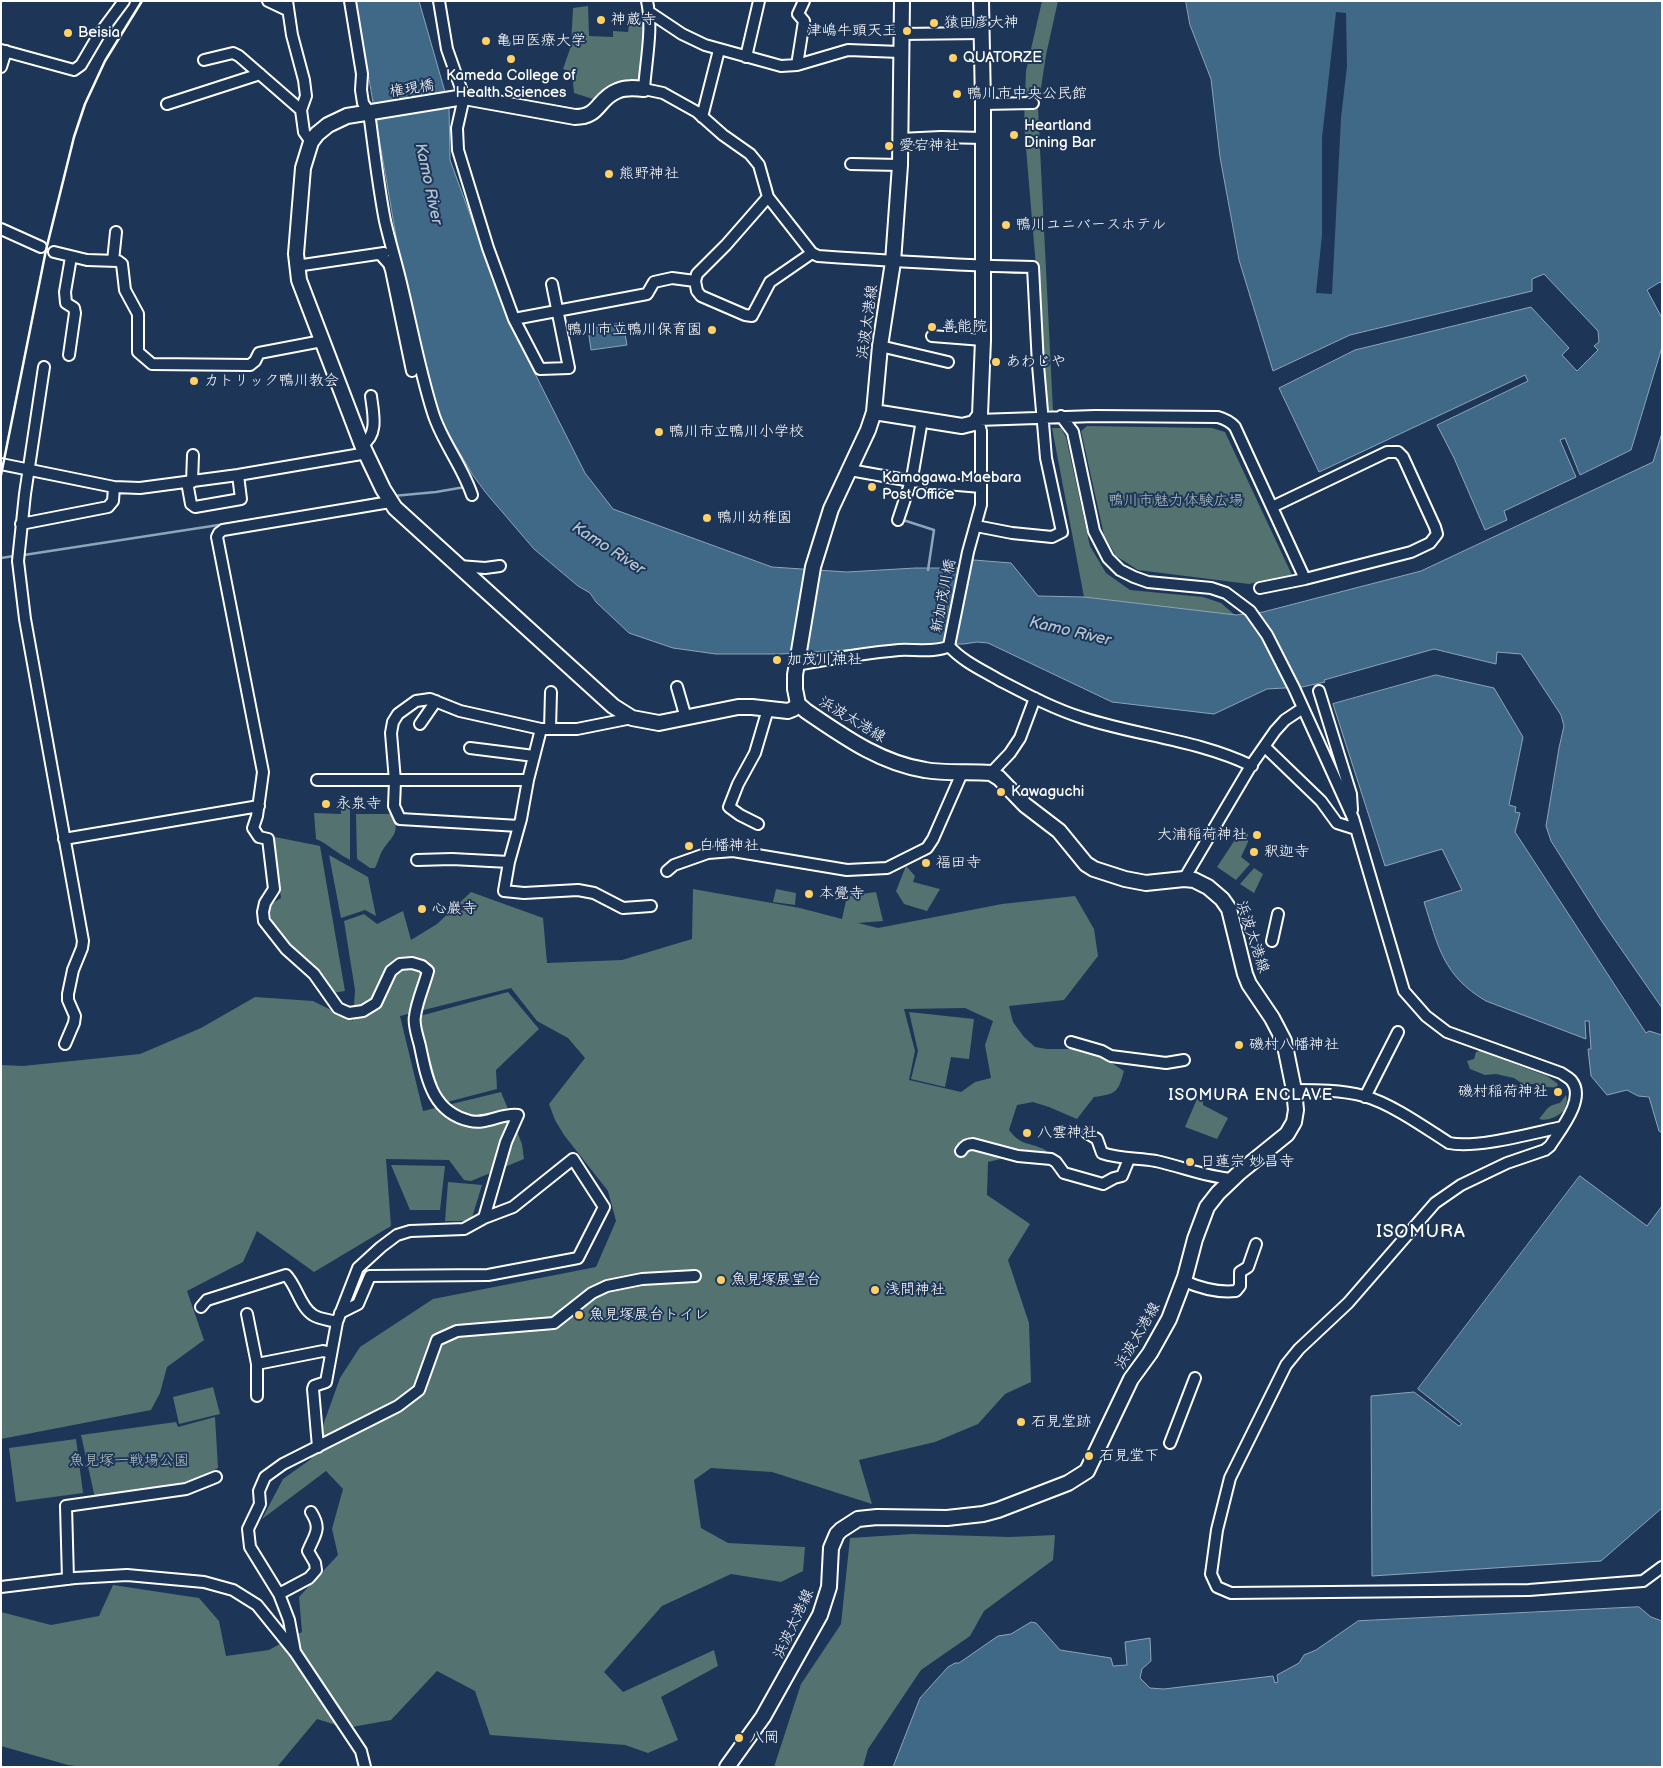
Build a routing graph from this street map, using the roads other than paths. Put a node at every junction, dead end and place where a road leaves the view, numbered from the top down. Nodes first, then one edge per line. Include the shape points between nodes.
1 (124, 1) edge
2 (268, 1) edge
3 (350, 1) edge
4 (439, 1) edge
5 (647, 1) edge
6 (759, 1) edge
7 (804, 1) edge
8 (902, 1) edge
9 (981, 1) edge
10 (290, 4) edge
11 (649, 12) junction
12 (982, 33) junction
13 (901, 34) junction
14 (3, 50) edge
15 (720, 50) junction
16 (900, 52) junction
17 (746, 57) junction
18 (204, 60) dead end
19 (797, 64) junction
20 (1, 67) edge
21 (260, 74) junction
22 (644, 88) junction
23 (461, 97) junction
24 (1033, 103) dead end
25 (167, 104) dead end
26 (983, 104) junction
27 (301, 110) junction
28 (370, 112) junction
29 (702, 117) junction
30 (983, 138) junction
31 (900, 139) junction
32 (312, 142) junction
33 (851, 164) dead end
34 (900, 166) junction
35 (768, 197) junction
36 (1, 229) edge
37 (116, 232) dead end
38 (41, 246) dead end
39 (54, 252) dead end
40 (394, 252) junction
41 (812, 253) junction
42 (380, 254) junction
43 (71, 257) junction
44 (113, 261) junction
45 (893, 262) junction
46 (296, 266) junction
47 (982, 266) junction
48 (695, 281) junction
49 (552, 284) dead end
50 (558, 310) junction
51 (514, 319) junction
52 (932, 336) dead end
53 (983, 340) junction
54 (322, 341) junction
55 (880, 346) junction
56 (69, 355) dead end
57 (948, 362) dead end
58 (44, 367) dead end
59 (412, 371) dead end
60 (371, 396) dead end
61 (874, 412) junction
62 (1061, 416) junction
63 (1043, 417) junction
64 (922, 420) junction
65 (978, 420) junction
66 (365, 449) junction
67 (193, 455) dead end
68 (1, 464) edge
69 (28, 469) junction
70 (850, 470) junction
71 (238, 475) junction
72 (911, 481) junction
73 (190, 482) junction
74 (114, 486) junction
75 (981, 486) junction
76 (472, 495) dead end
77 (390, 502) junction
78 (1272, 507) junction
79 (898, 520) dead end
80 (21, 524) junction
81 (976, 526) junction
82 (459, 566) junction
83 (500, 566) dead end
84 (1305, 579) junction
85 (1260, 588) dead end
86 (949, 646) junction
87 (796, 662) junction
88 (677, 687) dead end
89 (1319, 691) dead end
90 (551, 692) dead end
91 (1035, 698) junction
92 (436, 701) junction
93 (798, 704) junction
94 (1303, 708) junction
95 (768, 709) junction
96 (632, 718) junction
97 (686, 718) junction
98 (420, 724) dead end
99 (546, 729) junction
100 (1265, 747) junction
101 (470, 748) dead end
102 (534, 756) junction
103 (1252, 766) junction
104 (962, 773) junction
105 (991, 773) junction
106 (317, 780) dead end
107 (528, 780) junction
108 (395, 781) junction
109 (259, 806) junction
110 (1353, 818) junction
111 (758, 824) dead end
112 (519, 826) junction
113 (1356, 828) junction
114 (64, 839) junction
115 (417, 860) dead end
116 (509, 862) junction
117 (667, 871) dead end
118 (1184, 879) junction
119 (651, 906) dead end
120 (1278, 914) dead end
121 (1272, 942) dead end
122 (1398, 1032) dead end
123 (1071, 1042) dead end
124 (65, 1044) dead end
125 (1184, 1060) dead end
126 (1294, 1090) junction
127 (1365, 1097) junction
128 (1562, 1127) junction
129 (1086, 1133) dead end
130 (961, 1151) dead end
131 (1129, 1159) junction
132 (1233, 1179) junction
133 (484, 1218) junction
134 (1256, 1244) dead end
135 (696, 1276) dead end
136 (1184, 1281) junction
137 (201, 1307) dead end
138 (247, 1314) dead end
139 (338, 1317) junction
140 (331, 1353) junction
141 (257, 1364) junction
142 (1195, 1378) dead end
143 (257, 1396) dead end
144 (1170, 1443) dead end
145 (318, 1447) junction
146 (216, 1477) dead end
147 (311, 1512) dead end
148 (1662, 1567) edge
149 (68, 1579) junction
150 (1, 1587) edge
151 (279, 1594) junction
152 (295, 1652) junction
153 (365, 1767) edge
154 (727, 1767) edge

1 - 14 street via 98,36 82,65 74,70
2 - 10 street
3 - 28 street via 362,74 363,103
4 - 23 street via 447,49
5 - 11 street
6 - 17 street
7 - 19 street via 798,14 804,21
8 - 13 main road, 浜波太港線
9 - 12 main road
10 - 27 street via 292,35 306,96
11 - 15 street via 682,34
11 - 22 street
12 - 13 street
12 - 26 main road
13 - 16 main road, 浜波太港線
14 - 20 street
15 - 17 street
15 - 29 street
16 - 19 street via 848,50
16 - 31 main road, 浜波太港線
17 - 19 street via 781,66
18 - 21 street via 233,53
21 - 25 street
21 - 27 street
22 - 23 main road via 617,90 585,117
22 - 29 street via 663,93
23 - 28 main road, 権現橋
23 - 51 street via 456,128 458,150
24 - 26 street
26 - 30 main road
27 - 32 street via 304,132
28 - 32 main road, 権現橋 via 337,120 317,134
28 - 40 street via 378,185
29 - 35 street via 750,154 759,165
30 - 31 street
30 - 47 main road
31 - 34 main road, 浜波太港線
32 - 46 main road via 303,168
33 - 34 street
34 - 45 main road, 浜波太港線
35 - 41 street
35 - 48 street via 697,274
36 - 38 street
37 - 44 street
39 - 43 street
40 - 42 street
40 - 76 street via 433,415
41 - 45 street
41 - 48 street via 770,282 752,316 702,296
42 - 46 street
42 - 59 street via 391,270
43 - 44 street
43 - 56 street via 64,292 66,303 74,308 75,313
44 - 54 street via 122,264 125,290 138,314 138,352 152,364 250,365 259,353
45 - 47 street
45 - 55 main road, 浜波太港線
46 - 54 main road
47 - 53 main road
47 - 63 street via 1033,267
48 - 50 street via 672,278 654,282 647,294
49 - 50 street
50 - 51 street
50 - 51 street via 569,368 540,369
52 - 53 street
53 - 65 main road via 982,407
54 - 66 main road
55 - 57 street
55 - 61 main road, 浜波太港線
58 - 69 street
60 - 66 street via 374,427
61 - 64 main road
61 - 70 main road, 浜波太港線
62 - 63 street
62 - 78 street via 1224,418 1235,427
62 - 94 street via 1073,432 1094,531 1108,558 1120,570 1134,577 1158,583 1211,588 1226,593 1250,611 1266,635
63 - 65 street
63 - 81 street via 1046,458 1062,532 1052,537
64 - 65 main road via 962,426
64 - 72 street
65 - 75 street, 新加茂川橋
66 - 71 street
66 - 77 main road
67 - 73 street
68 - 69 street
69 - 74 street
69 - 80 street
70 - 72 street
70 - 87 main road, 浜波太港線 via 827,520 813,567
71 - 73 street
71 - 73 street via 241,499 195,507 191,504
72 - 75 street
72 - 79 street
73 - 74 street via 150,488
74 - 80 street via 113,501 108,507
75 - 81 street, 新加茂川橋
77 - 82 main road
77 - 109 street via 223,530 217,537 263,772
78 - 84 street
78 - 84 street via 1387,452 1398,452 1435,527 1437,534 1430,543 1411,552
80 - 114 street via 18,562 24,611
81 - 86 street, 新加茂川橋
82 - 83 street
82 - 96 main road via 605,699
84 - 85 street
86 - 87 street
86 - 91 street via 976,667
87 - 93 main road, 浜波太港線
88 - 97 street
89 - 110 street via 1351,794
90 - 99 street
91 - 103 street via 1083,718 1202,746
91 - 105 street via 1020,738
92 - 98 street
92 - 99 street via 460,711
92 - 108 street via 416,700 392,722
93 - 95 main road via 791,710
93 - 104 main road, 浜波太港線 via 868,752 898,764
94 - 100 street via 1285,720
94 - 110 street
95 - 97 main road via 738,707
95 - 111 street via 755,753 729,807
96 - 97 main road via 659,723
96 - 99 street via 577,729
99 - 102 street
100 - 103 street
100 - 113 street via 1321,802 1337,823
101 - 102 street
102 - 107 street
103 - 118 street
104 - 105 main road, 浜波太港線
104 - 117 street via 927,848 887,868 847,870 733,851 708,853 674,865
105 - 118 main road, 浜波太港線 via 1059,831 1094,869 1146,883
106 - 108 street
107 - 108 street
107 - 112 street
108 - 112 street via 394,806 400,819
109 - 114 street
109 - 133 street via 253,828 259,837 268,839 274,889 265,903 264,921 286,949 314,974 338,1008 349,1013 363,1011 376,1002 391,972 400,964 422,966 428,972 414,1018 427,1076 436,1098 457,1118 473,1122 518,1115 506,1142
110 - 113 street
112 - 116 street
113 - 128 street via 1404,991 1426,1016 1447,1032 1561,1072 1571,1080 1576,1098
114 - 124 street via 83,941 68,994 75,1016
115 - 116 street
116 - 119 street via 504,891 587,891 622,908
118 - 126 main road, 浜波太港線 via 1208,887 1228,909 1249,984 1284,1041
120 - 121 street
122 - 127 street
123 - 125 street via 1111,1056 1166,1063
126 - 127 street via 1332,1091
126 - 132 main road, 浜波太港線 via 1296,1116 1287,1134
127 - 128 street via 1457,1145
128 - 148 street via 1545,1150 1507,1163 1461,1185 1435,1203 1348,1303 1286,1365 1230,1478 1211,1574 1218,1587 1231,1593 1529,1590 1643,1580
129 - 131 street via 1097,1140 1102,1153
130 - 131 street via 968,1144 973,1144 1018,1156 1051,1159 1064,1173 1103,1184 1122,1176
131 - 132 street via 1156,1161 1206,1176
132 - 136 main road, 浜波太港線 via 1218,1193 1203,1216
133 - 139 street via 464,1228 410,1231 397,1235 358,1268
133 - 139 street via 513,1207 573,1159 604,1207 578,1258 488,1275 370,1276 358,1304
134 - 136 street via 1248,1267 1240,1272 1240,1286 1236,1291 1212,1290
135 - 145 street via 642,1279 607,1286 554,1323 448,1334 437,1340 419,1390 398,1406
136 - 154 main road, 浜波太港線 via 1169,1319 1132,1379 1091,1464 1083,1474 1068,1483 983,1514 947,1518 858,1519 837,1534 830,1554 829,1587 820,1615 764,1717
137 - 139 street via 207,1300 286,1275 306,1309 314,1316
138 - 141 street
139 - 140 street
140 - 141 street via 323,1351
140 - 145 street via 326,1382 313,1389
141 - 143 street
142 - 144 street
145 - 151 street via 265,1477 259,1491 260,1504 248,1529 250,1547
146 - 149 street via 186,1489 66,1506
147 - 151 street via 318,1528 308,1551 316,1570 309,1578
149 - 150 street
149 - 152 street via 127,1575 170,1577 233,1590 257,1605
151 - 152 street via 289,1620
152 - 153 street via 361,1751

